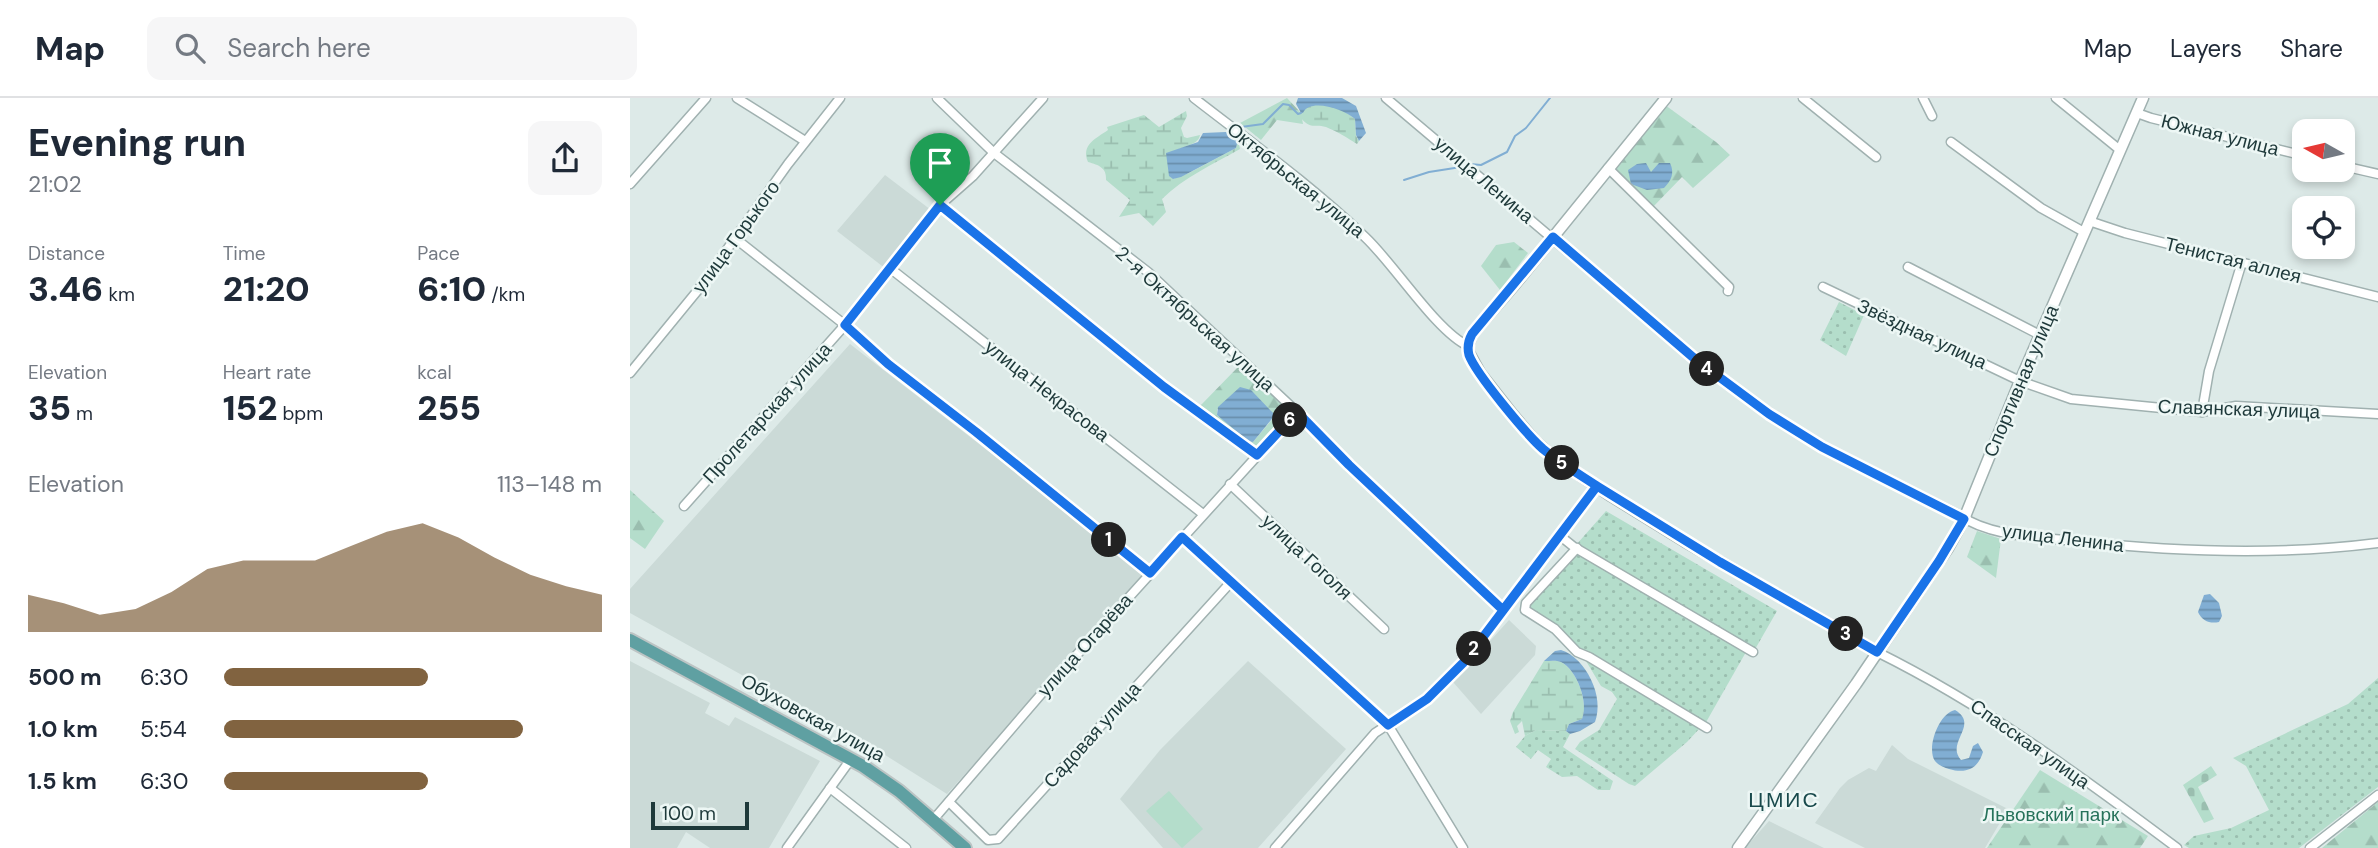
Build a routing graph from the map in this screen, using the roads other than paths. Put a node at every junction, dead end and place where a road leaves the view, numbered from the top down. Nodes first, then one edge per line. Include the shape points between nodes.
1 (706, 98) edge
2 (737, 98) edge
3 (840, 98) edge
4 (937, 98) edge
5 (1043, 98) edge
6 (1194, 98) edge
7 (1386, 98) edge
8 (1804, 98) edge
9 (1923, 98) edge
10 (2056, 98) edge
11 (2143, 98) edge
12 (1662, 100) edge
13 (2137, 113) junction
14 (1932, 116) dead end
15 (805, 141) junction
16 (1951, 142) dead end
17 (2120, 149) junction
18 (994, 153) junction
19 (2292, 153) edge
20 (1876, 157) dead end
21 (1608, 168) junction
22 (2356, 169) edge
23 (2378, 174) edge
24 (630, 184) edge
25 (940, 205) junction
26 (2089, 221) junction
27 (2084, 232) junction
28 (1553, 237) junction
29 (736, 239) junction
30 (2242, 262) junction
31 (1908, 267) dead end
32 (891, 269) junction
33 (1823, 287) dead end
34 (1728, 291) dead end
35 (2378, 297) edge
36 (845, 325) junction
37 (2040, 335) junction
38 (1468, 346) junction
39 (630, 373) edge
40 (2020, 381) junction
41 (1297, 412) junction
42 (2202, 412) junction
43 (2378, 414) edge
44 (1257, 455) junction
45 (1230, 484) junction
46 (1597, 486) junction
47 (684, 506) dead end
48 (1203, 514) junction
49 (1964, 519) junction
50 (1559, 536) junction
51 (1182, 537) junction
52 (2378, 543) edge
53 (1577, 548) junction
54 (1150, 573) junction
55 (1231, 582) junction
56 (1503, 610) junction
57 (1384, 629) dead end
58 (630, 640) edge
59 (1753, 652) dead end
60 (1877, 652) junction
61 (1388, 725) junction
62 (1707, 728) dead end
63 (851, 759) junction
64 (830, 788) junction
65 (2378, 795) edge
66 (949, 803) junction
67 (933, 820) junction
68 (787, 848) edge
69 (906, 848) edge
70 (965, 848) edge
71 (1275, 848) edge
72 (1463, 848) edge
73 (1738, 848) edge
74 (2177, 848) edge
75 (2310, 848) edge

1 - 24 street
2 - 15 street
3 - 15 street, улица Горького
4 - 18 street, 2-я Октябрьская улица
5 - 18 street, Пролетарская улица
6 - 38 street, Октябрьская улица via 1338,211 1378,249 1442,325
7 - 28 street, улица Ленина
8 - 20 street
9 - 14 street
10 - 17 street
11 - 13 street, Спортивная улица
12 - 21 street
13 - 17 street, Спортивная улица
13 - 19 street, Южная улица
15 - 29 street, улица Горького
16 - 27 street via 2041,208
17 - 26 street, Спортивная улица
18 - 25 street, Пролетарская улица
18 - 41 street, 2-я Октябрьская улица via 1148,272
21 - 28 street
21 - 34 street via 1729,287
22 - 23 street
25 - 32 street, Пролетарская улица
25 - 44 street via 1164,387
26 - 27 street, Спортивная улица
26 - 30 street, Тенистая аллея
27 - 37 street, Спортивная улица
28 - 38 street via 1477,328
28 - 49 street, улица Ленина via 1695,359 1769,414 1822,447
29 - 36 street
29 - 39 street, улица Горького
30 - 35 street, Тенистая аллея
30 - 42 street via 2209,371
31 - 37 street
32 - 36 street, Пролетарская улица
32 - 48 street, улица Некрасова
33 - 40 street, Звёздная улица
36 - 47 street, Пролетарская улица
36 - 54 street
37 - 40 street, Спортивная улица
38 - 46 street, Октябрьская улица via 1480,373 1534,440
40 - 42 street, Славянская улица via 2071,399
40 - 49 street, Спортивная улица
41 - 44 street, улица Огарёва
41 - 56 street, 2-я Октябрьская улица
42 - 43 street, Славянская улица via 2236,406
44 - 45 street, улица Огарёва
45 - 48 street, улица Огарёва
45 - 57 street, улица Гоголя
46 - 50 street
46 - 60 street, Октябрьская улица
48 - 51 street, улица Огарёва
49 - 52 street, улица Ленина via 2024,536 2154,548 2287,552
49 - 60 street, Спортивная улица
50 - 53 street
50 - 56 street
51 - 54 street, улица Огарёва
51 - 55 street
53 - 59 street
53 - 62 street via 1526,603 1525,610 1555,629 1577,652
54 - 66 street, улица Огарёва
55 - 61 street
55 - 66 street, Садовая улица via 998,839 988,841
56 - 61 street via 1449,678
58 - 63 main road, Обуховская улица
60 - 73 street, Спортивная улица
60 - 74 street, Спасская улица via 1997,719
61 - 71 street via 1367,742
61 - 72 street
63 - 64 street
63 - 67 main road, Обуховская улица
64 - 68 street
64 - 69 street
65 - 75 street
66 - 67 street, улица Огарёва
67 - 70 main road, Обуховская улица

